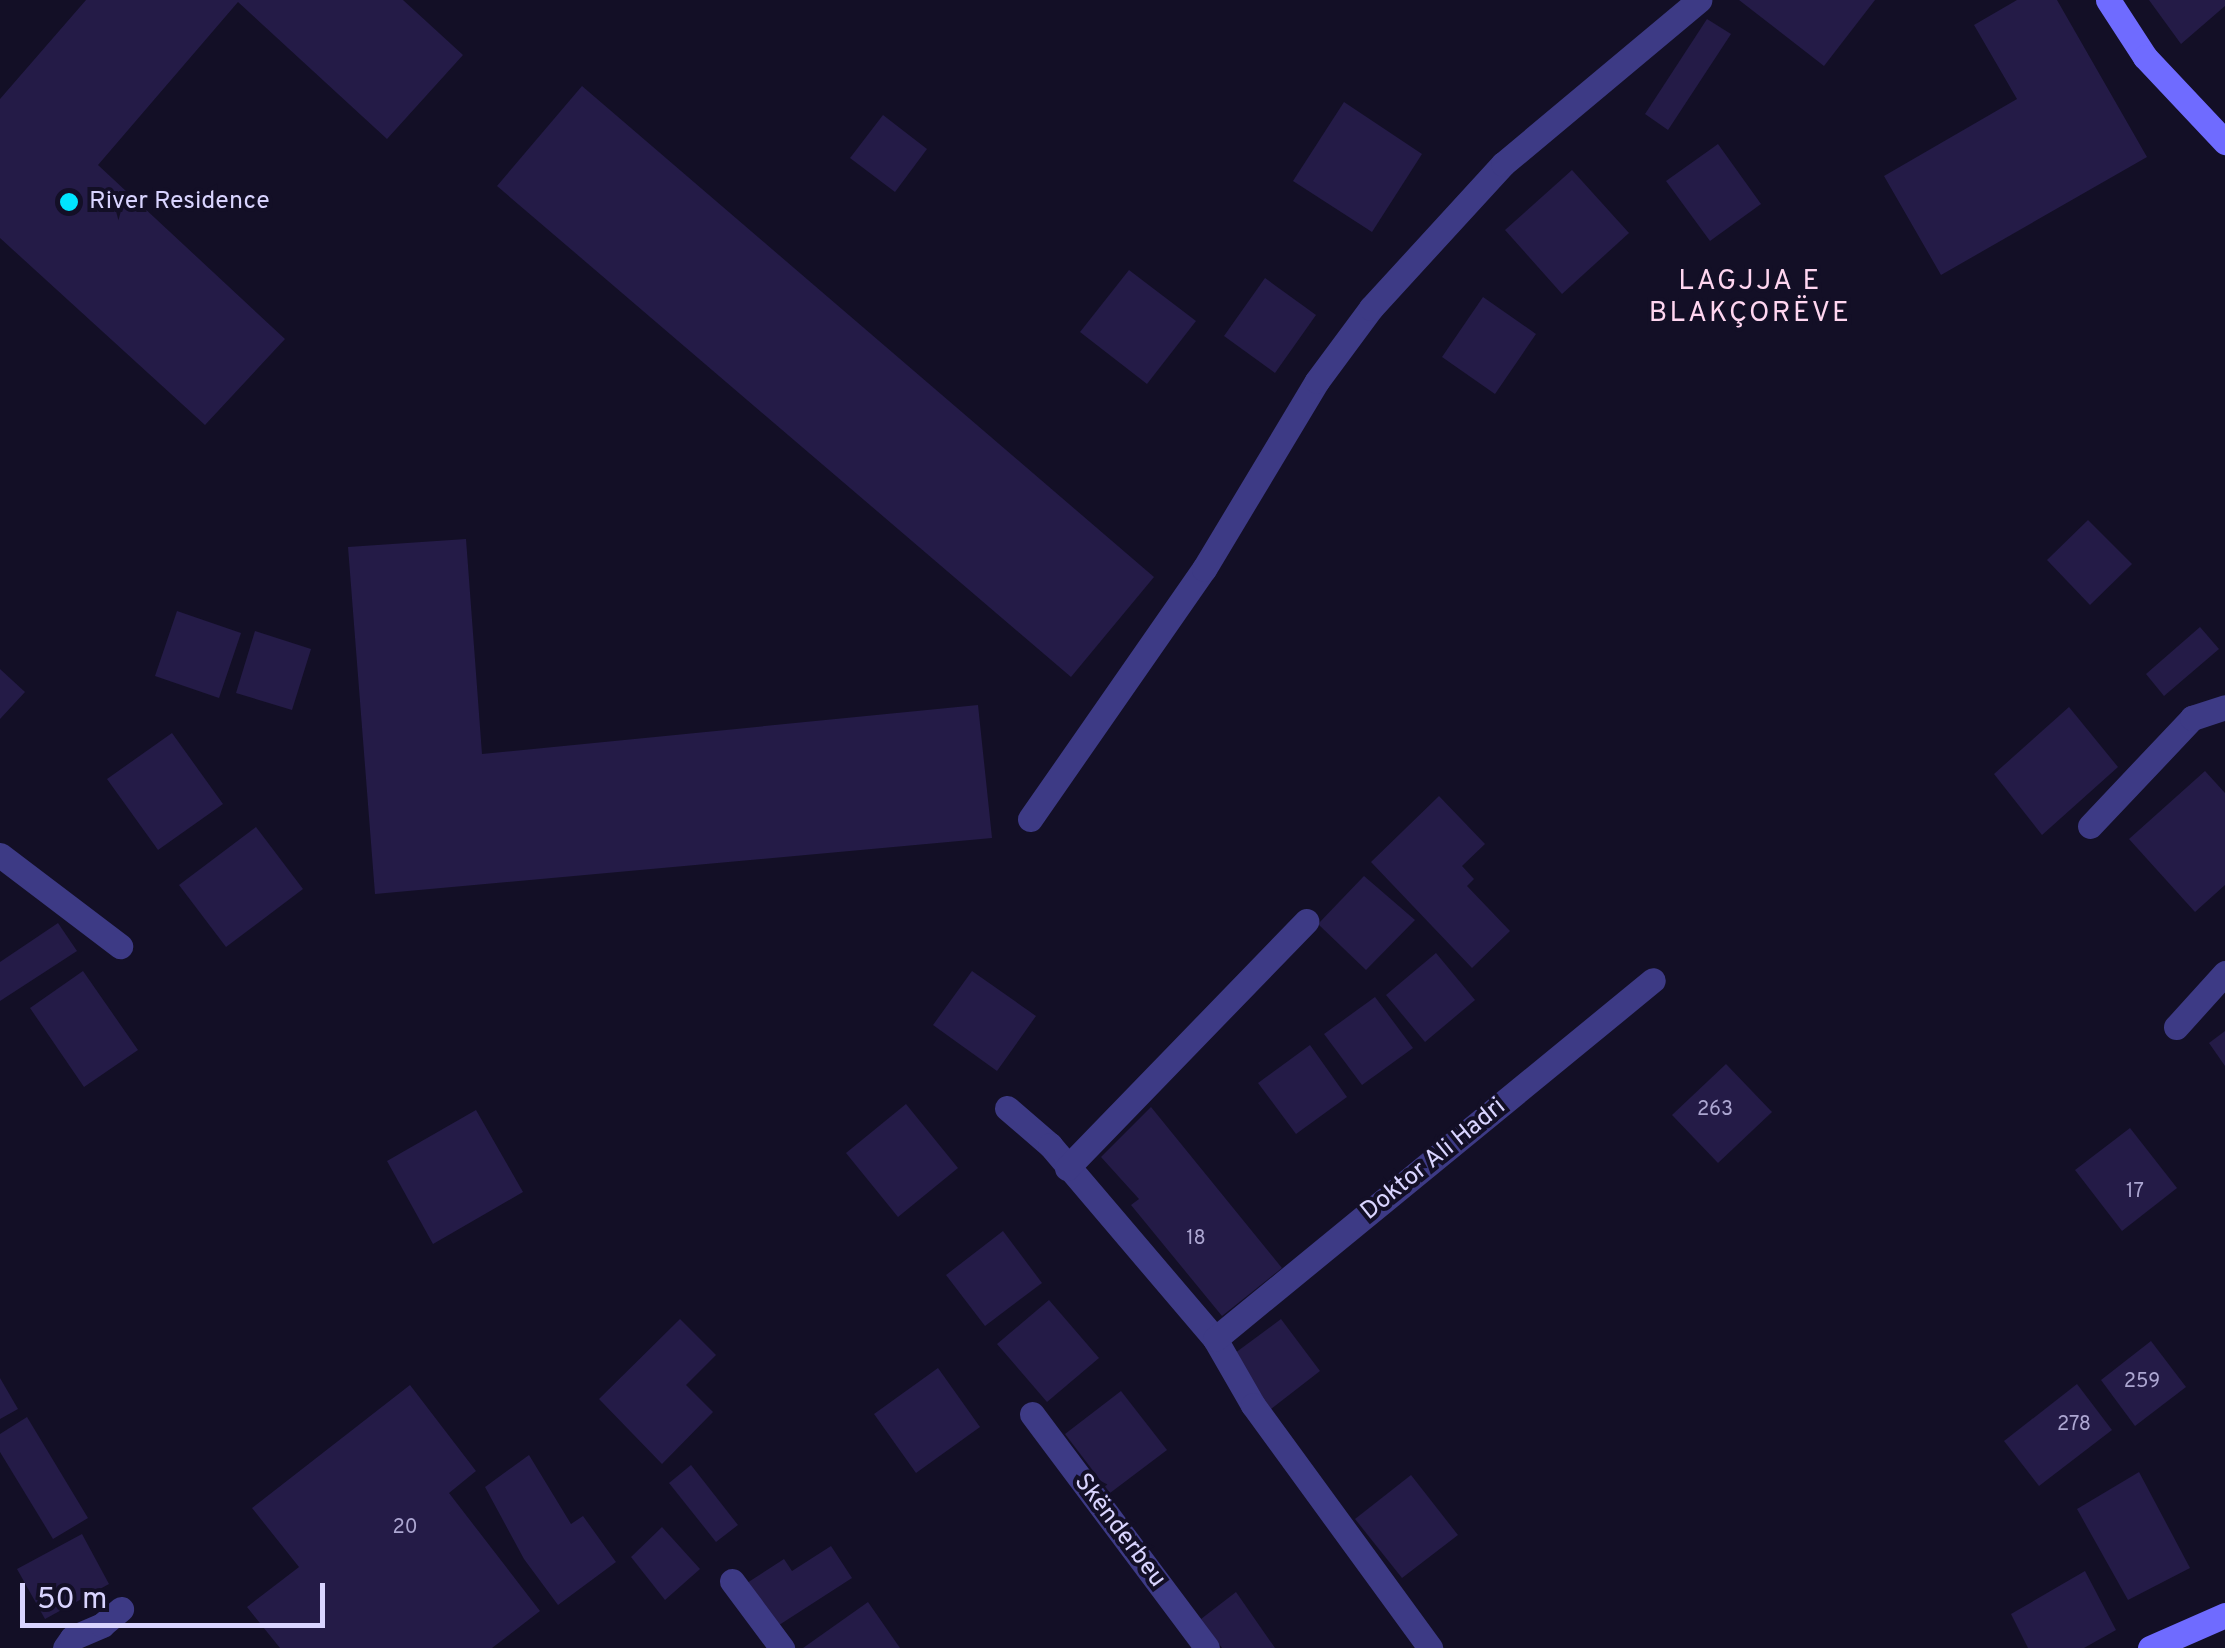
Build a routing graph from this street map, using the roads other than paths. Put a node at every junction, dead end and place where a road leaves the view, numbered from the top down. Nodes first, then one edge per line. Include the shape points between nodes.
1 (1699, 0) edge
2 (2108, 0) edge
3 (2225, 142) edge
4 (2225, 707) edge
5 (1030, 819) dead end
6 (2090, 826) dead end
7 (0, 855) edge
8 (1306, 921) dead end
9 (120, 946) dead end
10 (2225, 973) edge
11 (1653, 980) dead end
12 (2176, 1027) dead end
13 (1006, 1108) dead end
14 (1067, 1168) junction
15 (1214, 1340) junction
16 (1032, 1414) dead end
17 (732, 1581) dead end
18 (121, 1609) dead end
19 (2225, 1615) edge
20 (64, 1648) edge
21 (782, 1648) edge
22 (1207, 1648) edge
23 (1430, 1648) edge
24 (2150, 1648) edge

1 - 5 street via 1503,164 1371,308 1317,382 1204,568
2 - 3 street via 2145,57
4 - 6 street via 2192,718
7 - 9 street
8 - 14 street
10 - 12 street
11 - 15 street, Doktor Ali Hadri
13 - 14 street
14 - 15 street
15 - 23 street via 1252,1405
16 - 22 street, Skënderbeu
17 - 21 street
18 - 20 street
19 - 24 street

